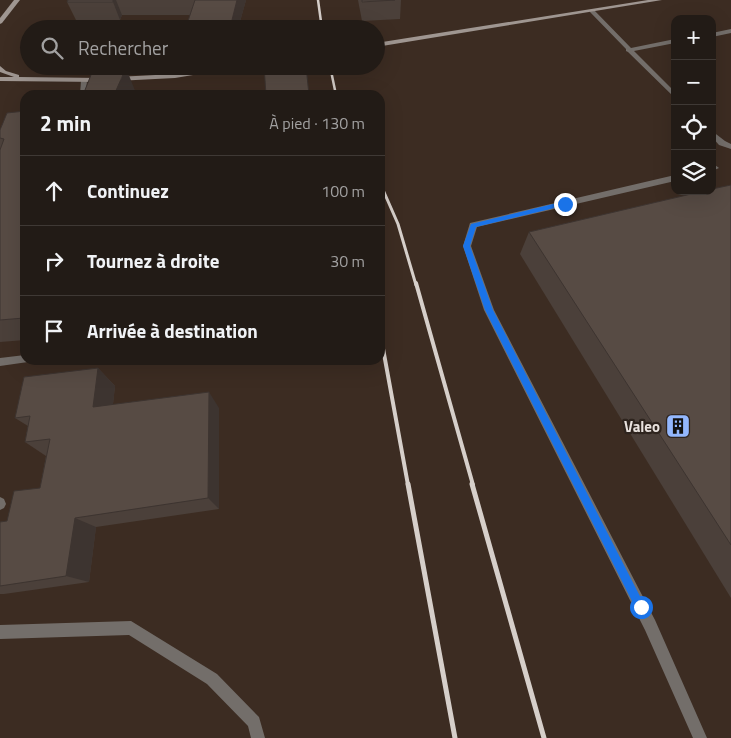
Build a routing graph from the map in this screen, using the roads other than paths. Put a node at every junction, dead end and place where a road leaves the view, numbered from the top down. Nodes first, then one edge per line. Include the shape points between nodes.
1 (17, 0) edge
2 (659, 0) edge
3 (592, 11) junction
4 (0, 22) edge
5 (731, 31) edge
6 (716, 33) edge
7 (671, 42) edge
8 (385, 44) edge
9 (628, 50) junction
10 (0, 68) edge
11 (182, 75) edge
12 (0, 79) edge
13 (25, 79) junction
14 (84, 80) junction
15 (0, 84) edge
16 (83, 90) edge
17 (671, 92) edge
18 (716, 137) edge
19 (731, 147) edge
20 (671, 179) edge
21 (20, 360) edge
22 (0, 362) edge
23 (0, 632) edge
24 (258, 738) edge
25 (700, 738) edge

1 - 4 street
2 - 3 street
3 - 8 street
3 - 9 lane
5 - 6 lane
7 - 9 lane
9 - 17 lane
10 - 13 street
11 - 14 street
12 - 13 street
13 - 14 street
13 - 15 street
14 - 16 lane
18 - 19 lane
20 - 25 lane via 473,225 467,246 489,310 650,625
21 - 22 lane
23 - 24 lane via 131,628 212,679 254,722

